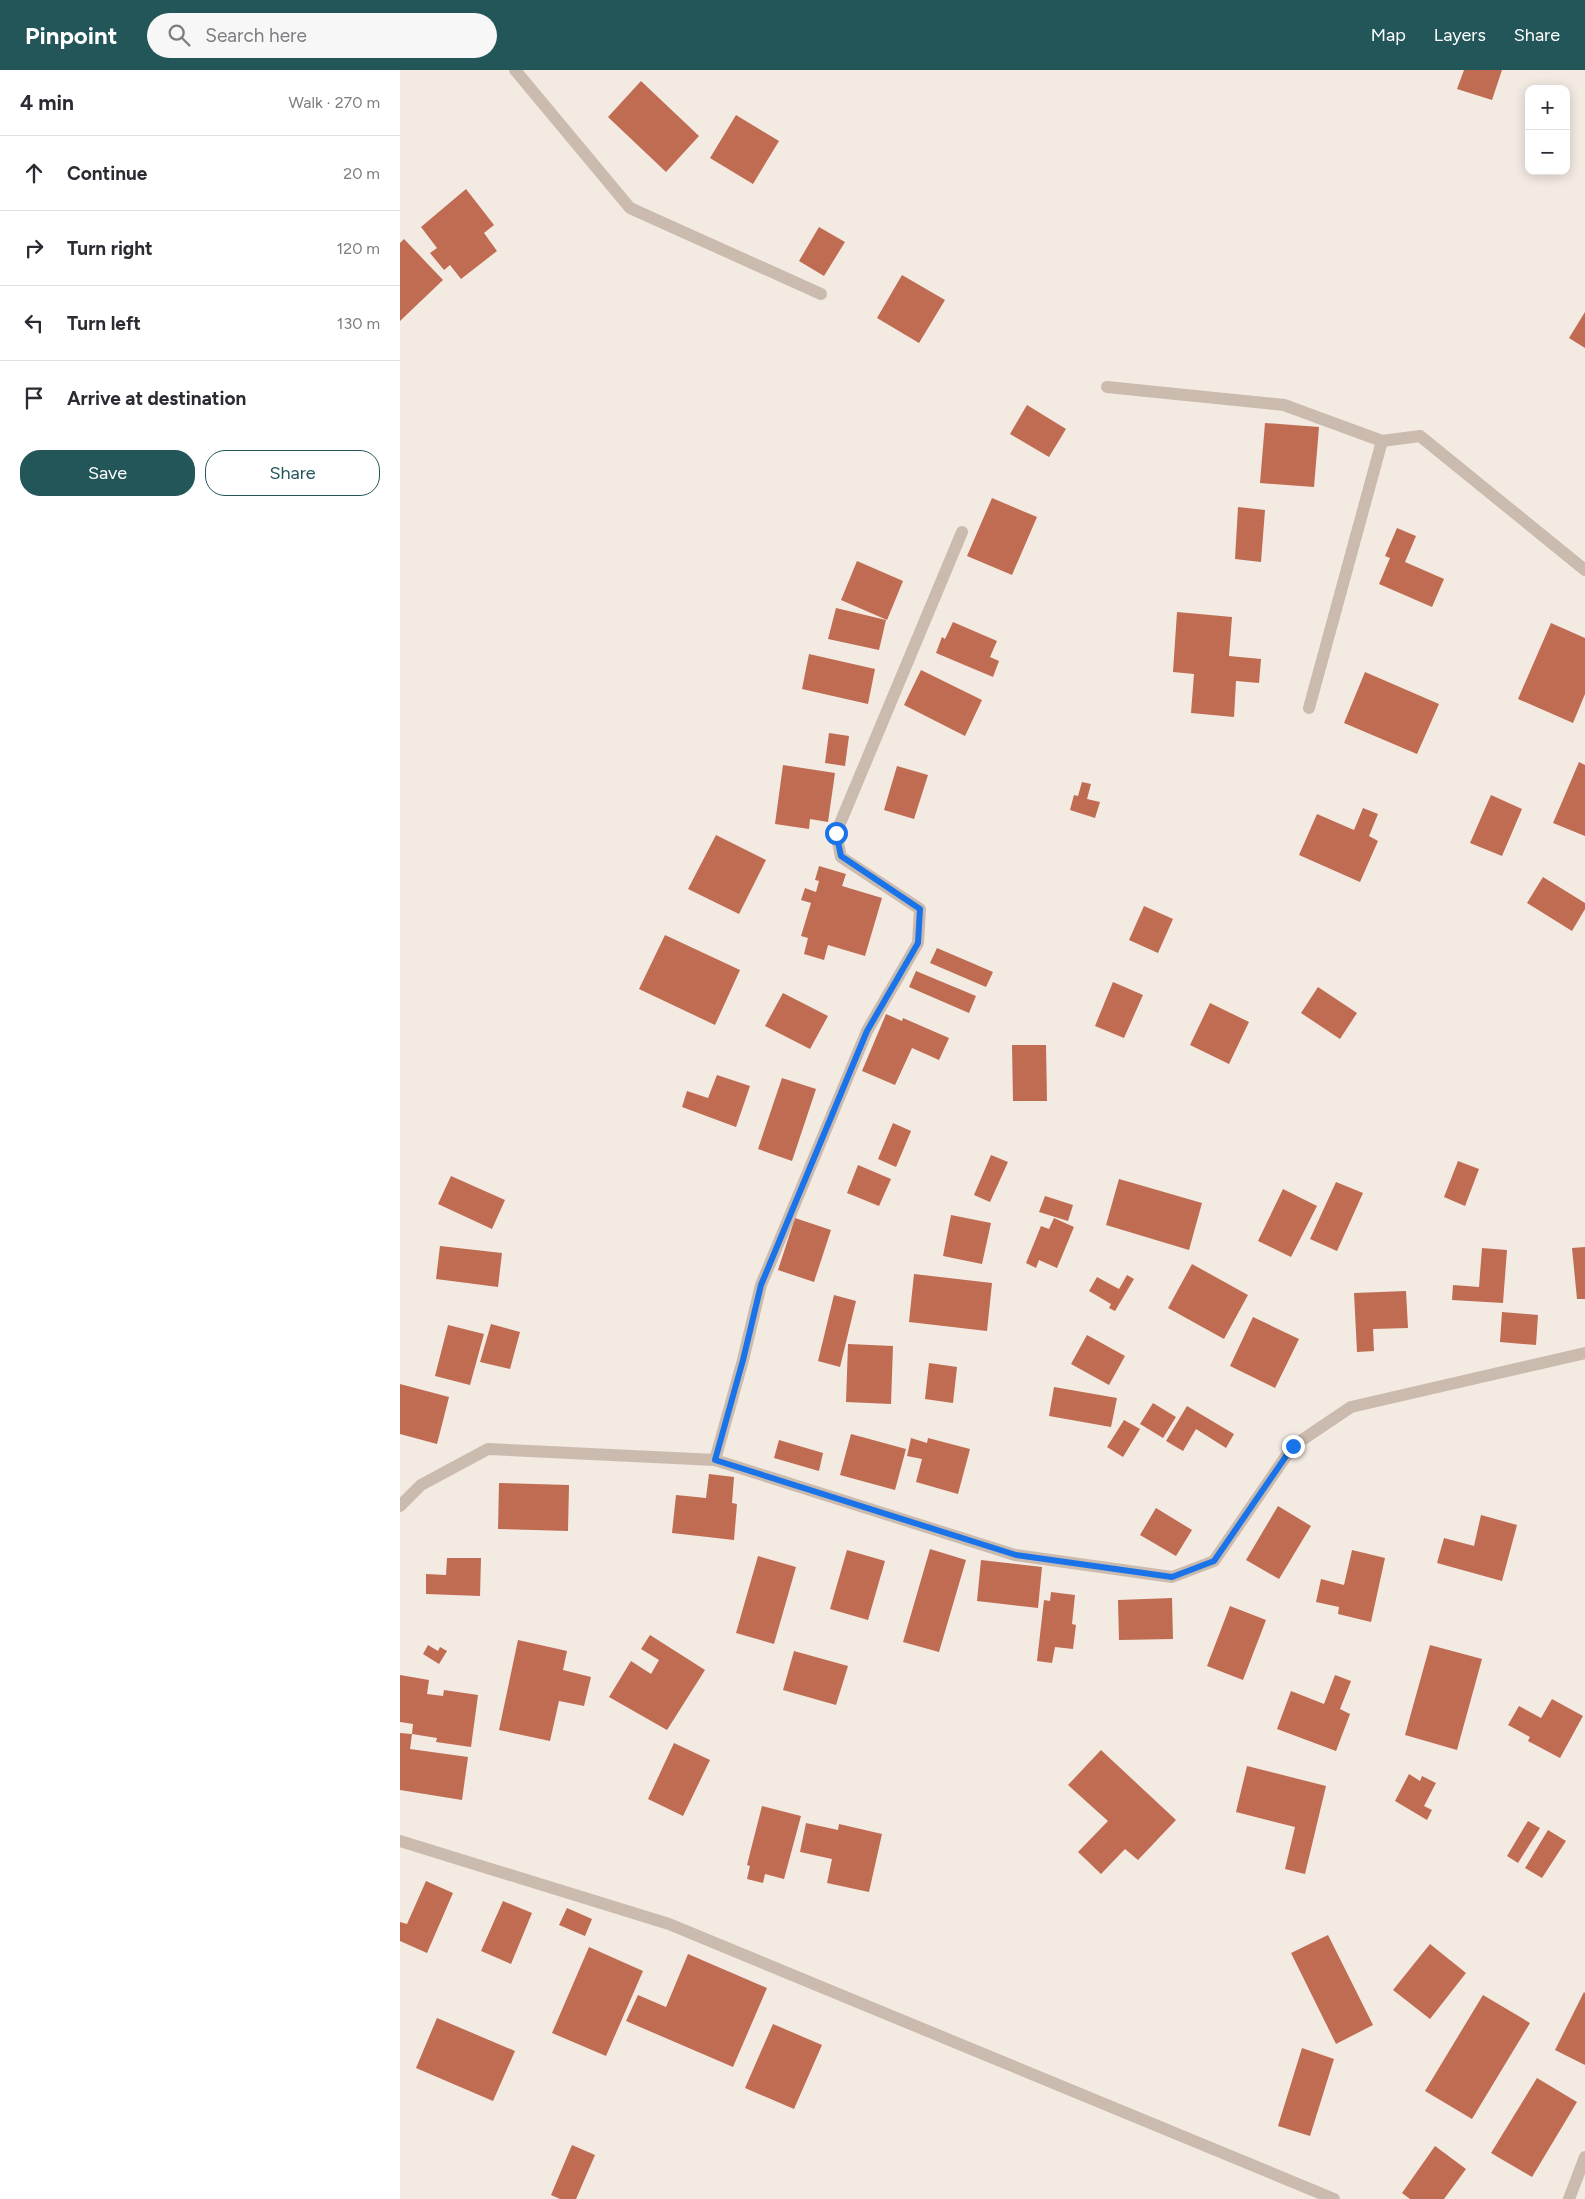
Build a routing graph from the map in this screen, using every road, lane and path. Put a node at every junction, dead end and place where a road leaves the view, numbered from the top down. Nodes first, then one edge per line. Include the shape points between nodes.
1 (516, 70) edge
2 (822, 294) dead end
3 (1107, 386) dead end
4 (1382, 441) junction
5 (962, 532) dead end
6 (1585, 570) edge
7 (1309, 708) dead end
8 (1585, 1353) edge
9 (715, 1460) junction
10 (400, 1506) edge
11 (400, 1841) edge
12 (1585, 2157) edge
13 (1334, 2199) edge
14 (1568, 2199) edge

1 - 2 street via 630,208
3 - 4 street via 1284,405
4 - 6 street via 1420,436
4 - 7 street
5 - 9 street via 836,833 841,856 920,909 918,943 867,1031 761,1285
8 - 9 street via 1351,1407 1293,1446 1214,1561 1172,1577 1016,1555
9 - 10 street via 488,1449 421,1485
11 - 13 street via 669,1924
12 - 14 street

